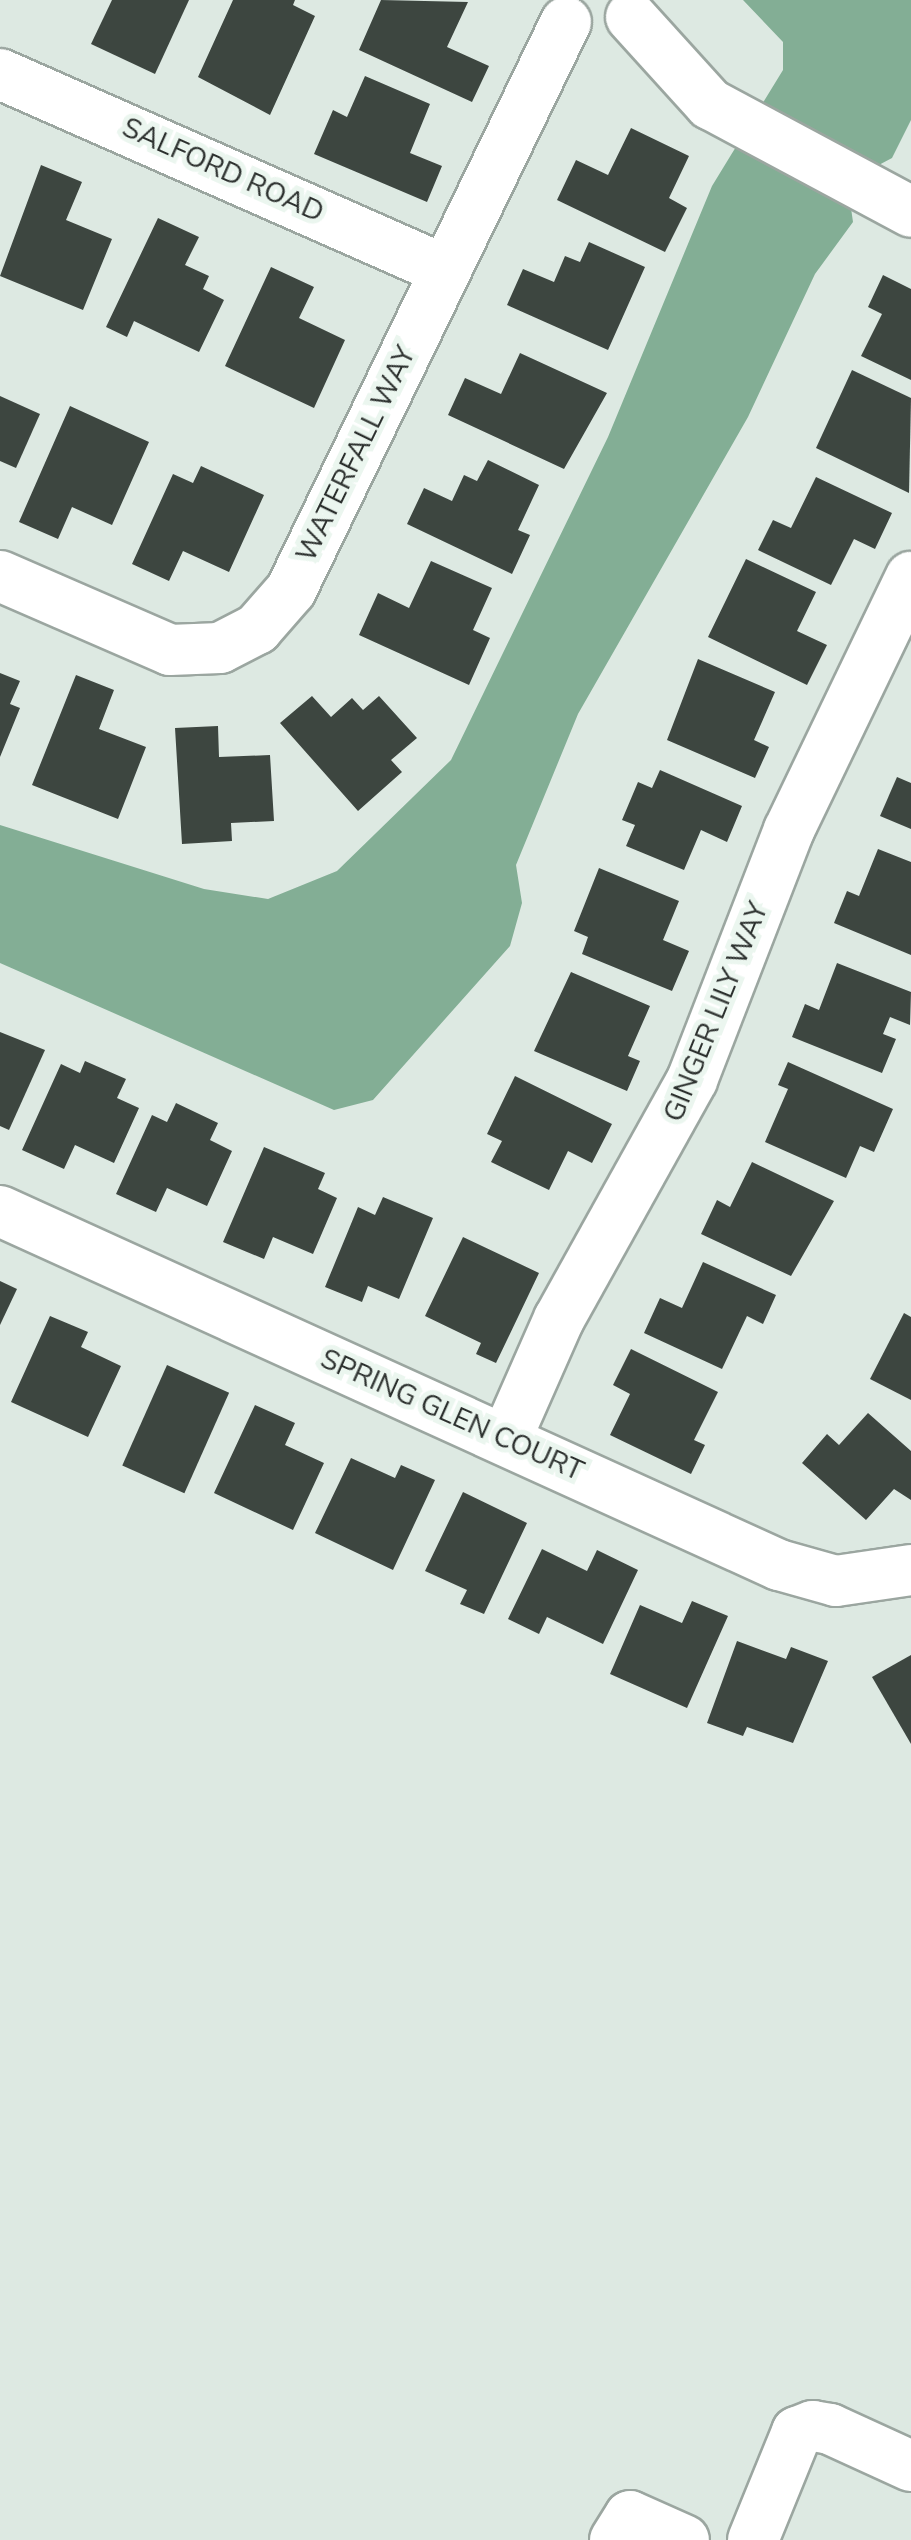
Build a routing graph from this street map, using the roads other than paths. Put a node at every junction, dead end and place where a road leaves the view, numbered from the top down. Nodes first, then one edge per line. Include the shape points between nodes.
1 (639, 8) edge
2 (553, 11) edge
3 (0, 74) edge
4 (893, 203) edge
5 (444, 270) junction
6 (0, 576) edge
7 (911, 576) edge
8 (0, 1211) edge
9 (506, 1439) junction
10 (911, 1570) edge
11 (911, 2466) edge
12 (623, 2528) edge
13 (684, 2540) edge
14 (753, 2540) edge

1 - 2 street via 592,30
1 - 4 street via 684,81 740,124
2 - 5 street, WATERFALL WAY
3 - 5 street, SALFORD ROAD
5 - 6 street, WATERFALL WAY via 291,590 258,630 220,648 170,650
7 - 9 street, GINGER LILY WAY via 796,816 692,1080 559,1320
8 - 9 street, SPRING GLEN COURT
9 - 10 street, SPRING GLEN COURT via 806,1576 869,1581
11 - 14 street via 830,2429 797,2432
12 - 13 street

